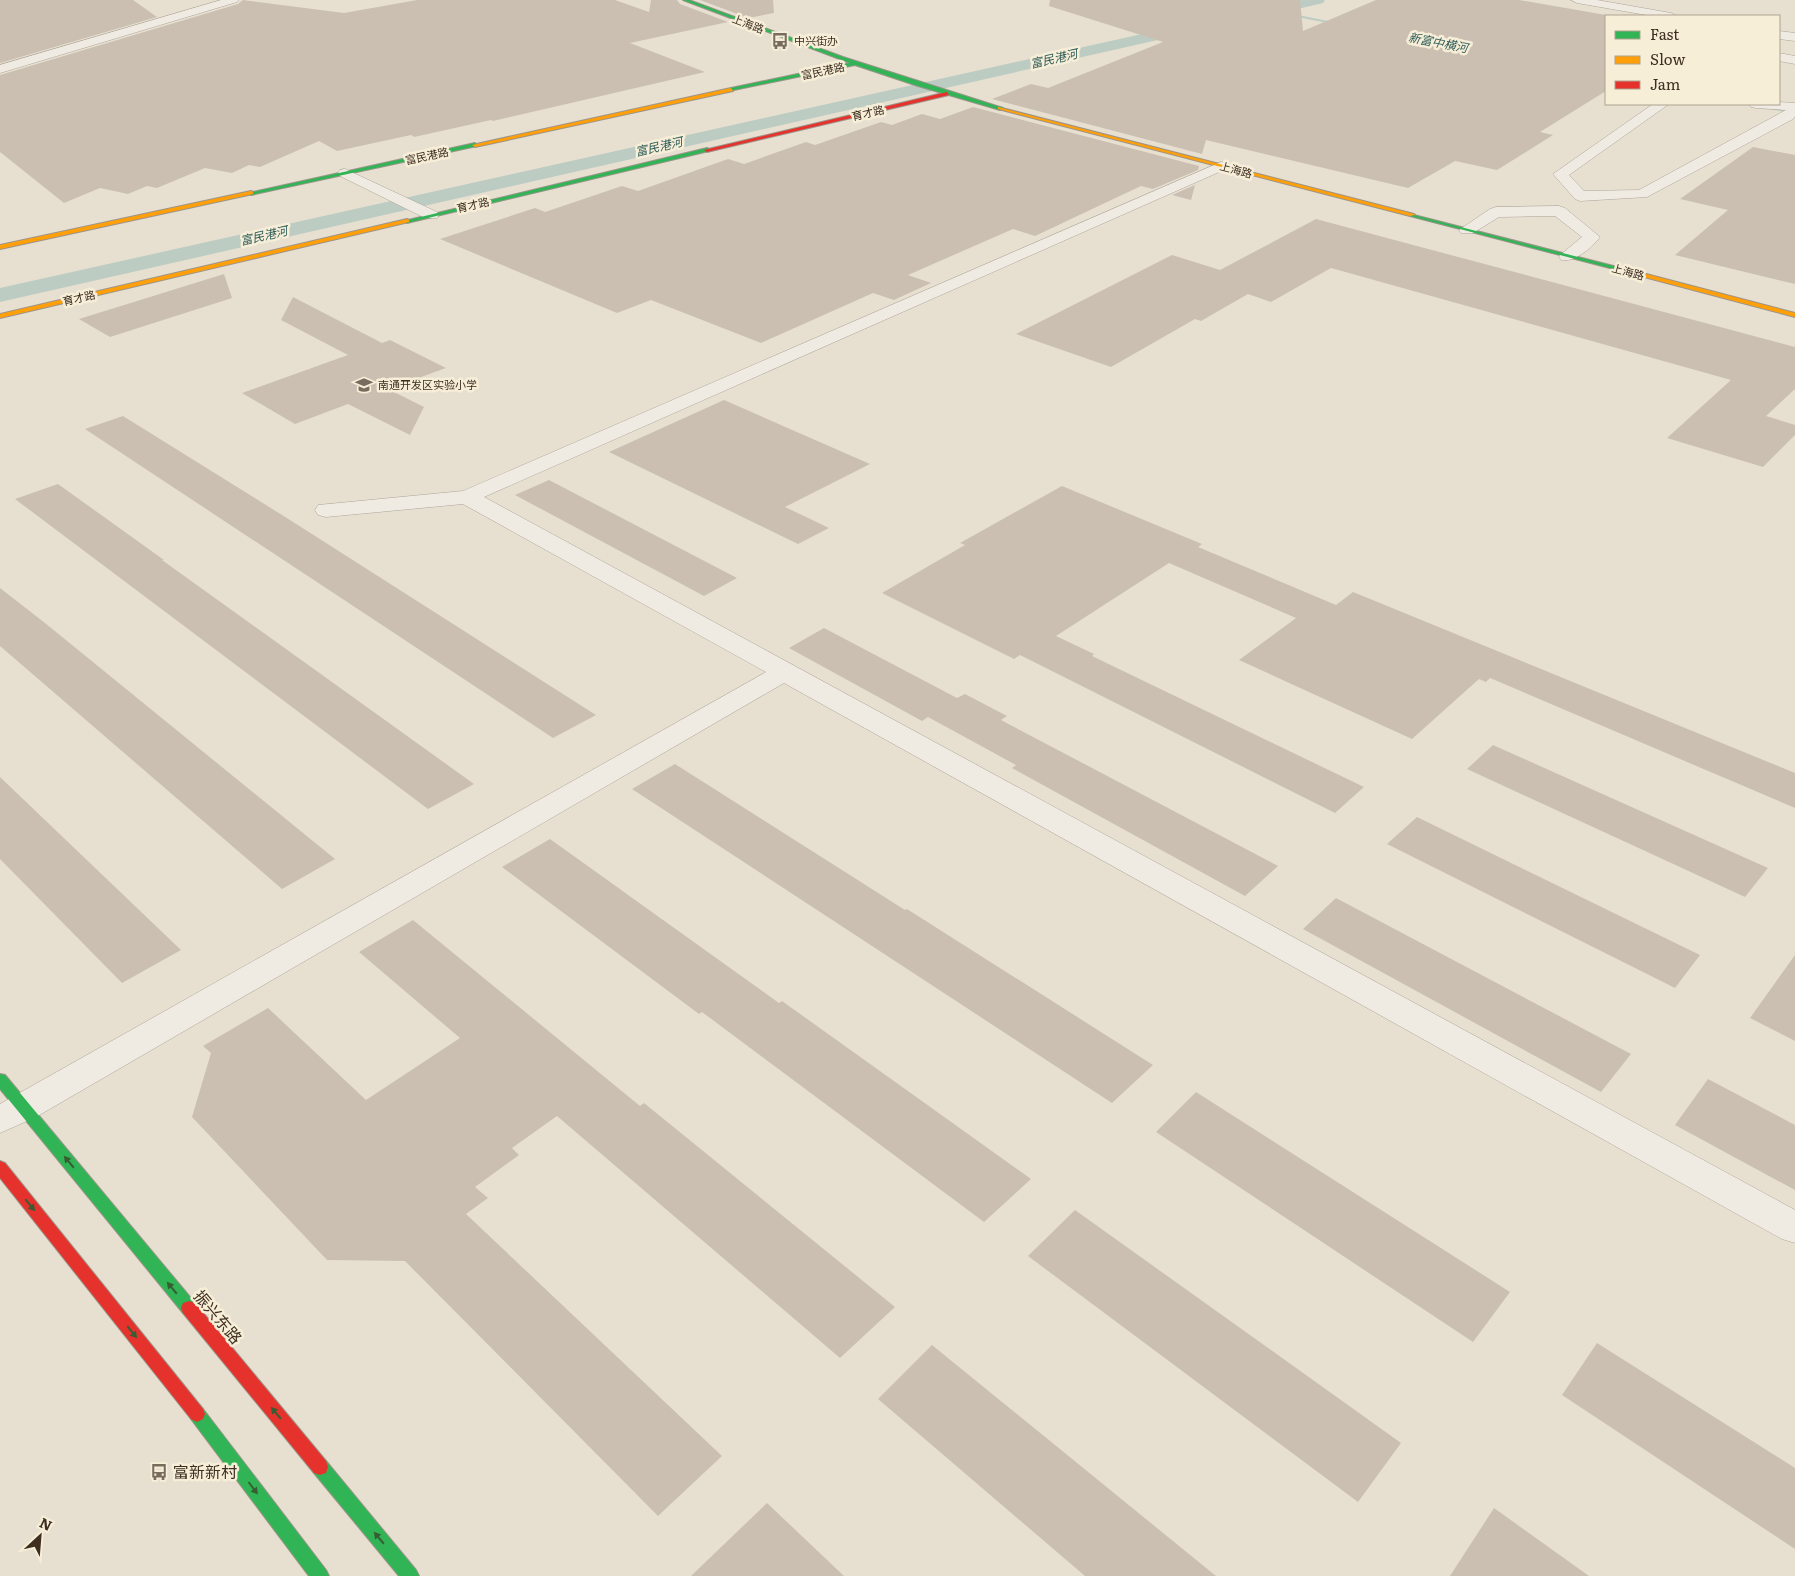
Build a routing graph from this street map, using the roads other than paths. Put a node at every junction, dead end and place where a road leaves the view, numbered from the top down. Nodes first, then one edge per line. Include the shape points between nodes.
1 (233, 0) edge
2 (685, 0) edge
3 (1576, 0) edge
4 (1665, 15) edge
5 (1780, 35) edge
6 (1795, 38) edge
7 (1780, 57) edge
8 (1795, 60) edge
9 (853, 64) junction
10 (0, 70) edge
11 (946, 94) junction
12 (1661, 105) edge
13 (1766, 105) edge
14 (1795, 108) edge
15 (1221, 166) junction
16 (346, 173) junction
17 (1580, 196) junction
18 (1559, 212) junction
19 (431, 215) junction
20 (1467, 230) junction
21 (0, 247) edge
22 (1567, 256) junction
23 (1795, 315) edge
24 (0, 316) edge
25 (467, 497) junction
26 (326, 510) dead end
27 (785, 672) junction
28 (0, 1079) edge
29 (12, 1114) edge
30 (0, 1167) edge
31 (1795, 1228) edge
32 (320, 1576) edge
33 (410, 1576) edge

1 - 10 street
2 - 9 street, 上海路
3 - 4 street
5 - 6 street
7 - 8 street
9 - 11 street, 上海路
9 - 16 street, 富民港路
11 - 15 street, 上海路
11 - 19 street, 育才路
12 - 17 street via 1560,174
13 - 14 street
14 - 17 street via 1788,116 1642,194
15 - 20 street, 上海路
15 - 25 street
16 - 19 street
16 - 21 street, 富民港路
17 - 18 street
18 - 20 street via 1496,212
18 - 22 street via 1592,237
19 - 24 street, 育才路
20 - 22 street, 上海路
22 - 23 street, 上海路
25 - 26 street
25 - 27 street
27 - 29 street
27 - 31 street
28 - 29 street, 振兴东路
33 -> 29 street, 振兴东路
30 -> 32 street via 213,1434

